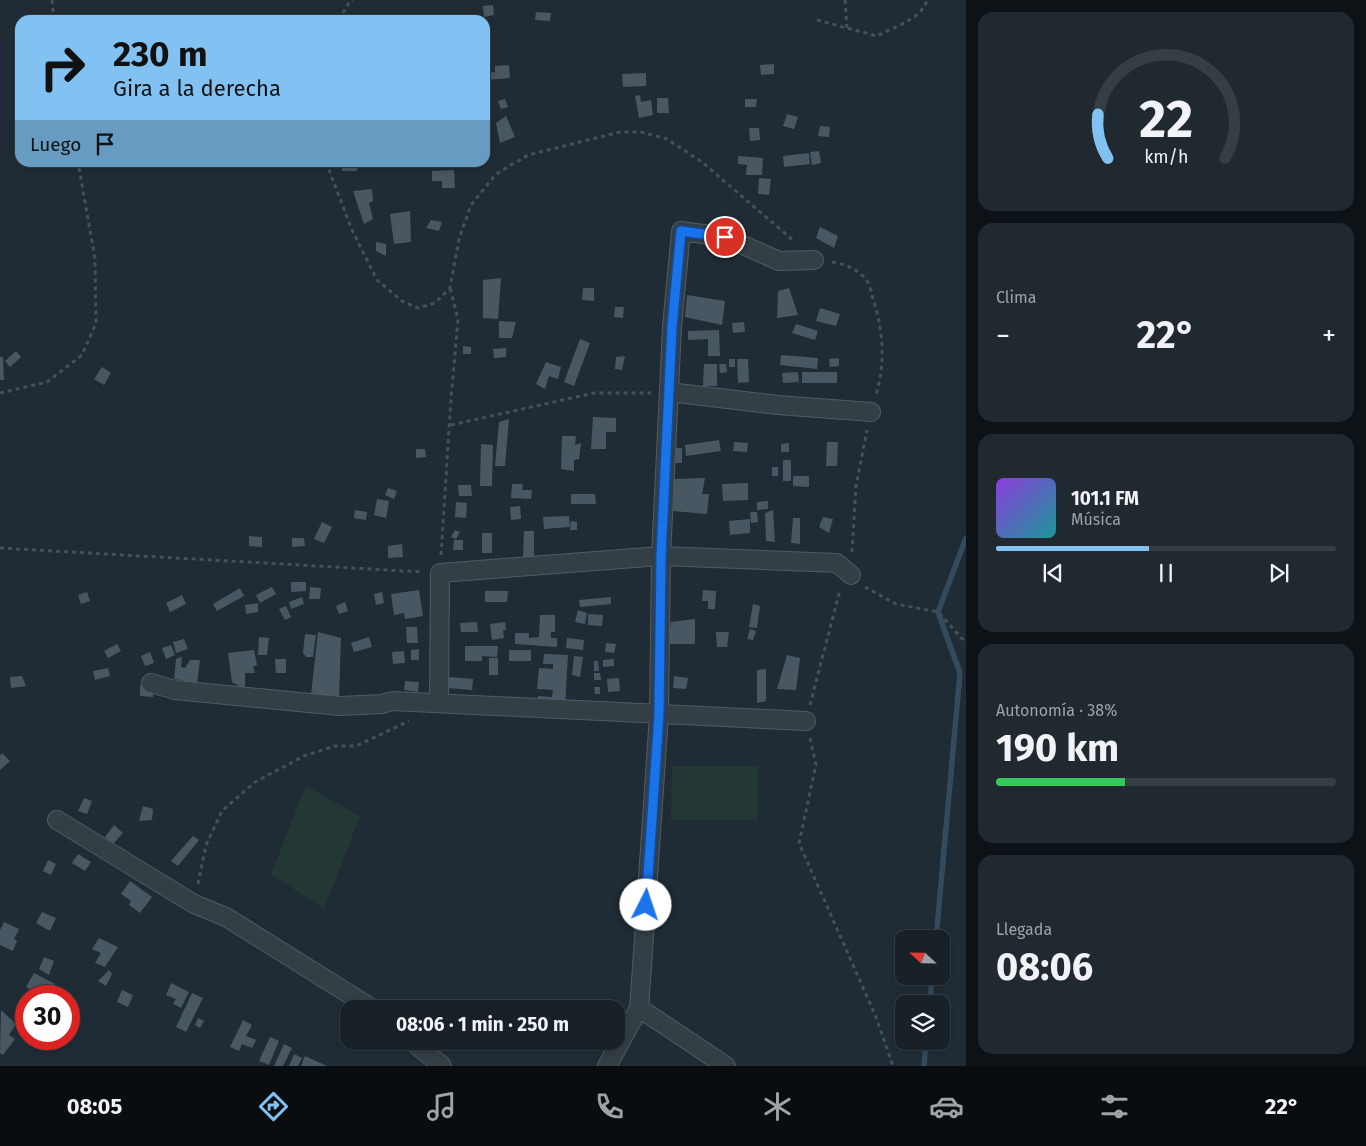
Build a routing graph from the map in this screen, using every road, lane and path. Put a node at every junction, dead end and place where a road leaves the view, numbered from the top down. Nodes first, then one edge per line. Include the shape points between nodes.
1 (52, 0) edge
2 (354, 0) edge
3 (846, 0) edge
4 (927, 0) edge
5 (54, 15) edge
6 (342, 15) edge
7 (817, 20) dead end
8 (847, 29) junction
9 (79, 167) edge
10 (328, 167) edge
11 (814, 260) junction
12 (450, 288) junction
13 (669, 392) junction
14 (0, 393) edge
15 (871, 412) junction
16 (451, 425) junction
17 (0, 548) edge
18 (661, 556) junction
19 (440, 572) junction
20 (851, 575) junction
21 (966, 643) edge
22 (151, 683) dead end
23 (439, 703) junction
24 (659, 715) junction
25 (410, 720) dead end
26 (806, 721) junction
27 (57, 820) dead end
28 (194, 904) junction
29 (359, 1000) edge
30 (638, 1008) junction
31 (423, 1050) edge
32 (442, 1066) edge
33 (607, 1066) edge
34 (726, 1066) edge
35 (893, 1066) edge

1 - 5 path
2 - 6 path
3 - 8 path
4 - 8 path via 925,6 907,22 877,36
7 - 8 path
9 - 14 path via 95,259 96,323 82,355 47,382
10 - 12 path via 352,230 377,280 402,301 418,308 435,303
11 - 12 path via 702,162 666,139 641,132 620,132 528,156 496,174 470,204 459,239
11 - 13 street via 779,261 725,237 681,231
11 - 15 path via 848,264 867,280 879,316 883,343 881,378
12 - 16 path via 458,319
13 - 15 street
13 - 16 path via 594,393
13 - 18 street
15 - 20 path via 856,486
16 - 19 path
17 - 19 path
18 - 19 street
18 - 20 street via 836,563
18 - 24 street
19 - 23 street
20 - 21 path via 868,589 896,604 938,612
20 - 26 path via 840,591
22 - 23 street via 175,690 340,706 392,701
23 - 24 street
24 - 26 street
24 - 30 street
25 - 28 path via 356,746 335,746 304,756 255,782 222,811 206,845
26 - 35 path via 816,765 799,843 876,1016
27 - 28 street
28 - 29 street via 226,917
30 - 33 street
30 - 34 street
31 - 32 street

